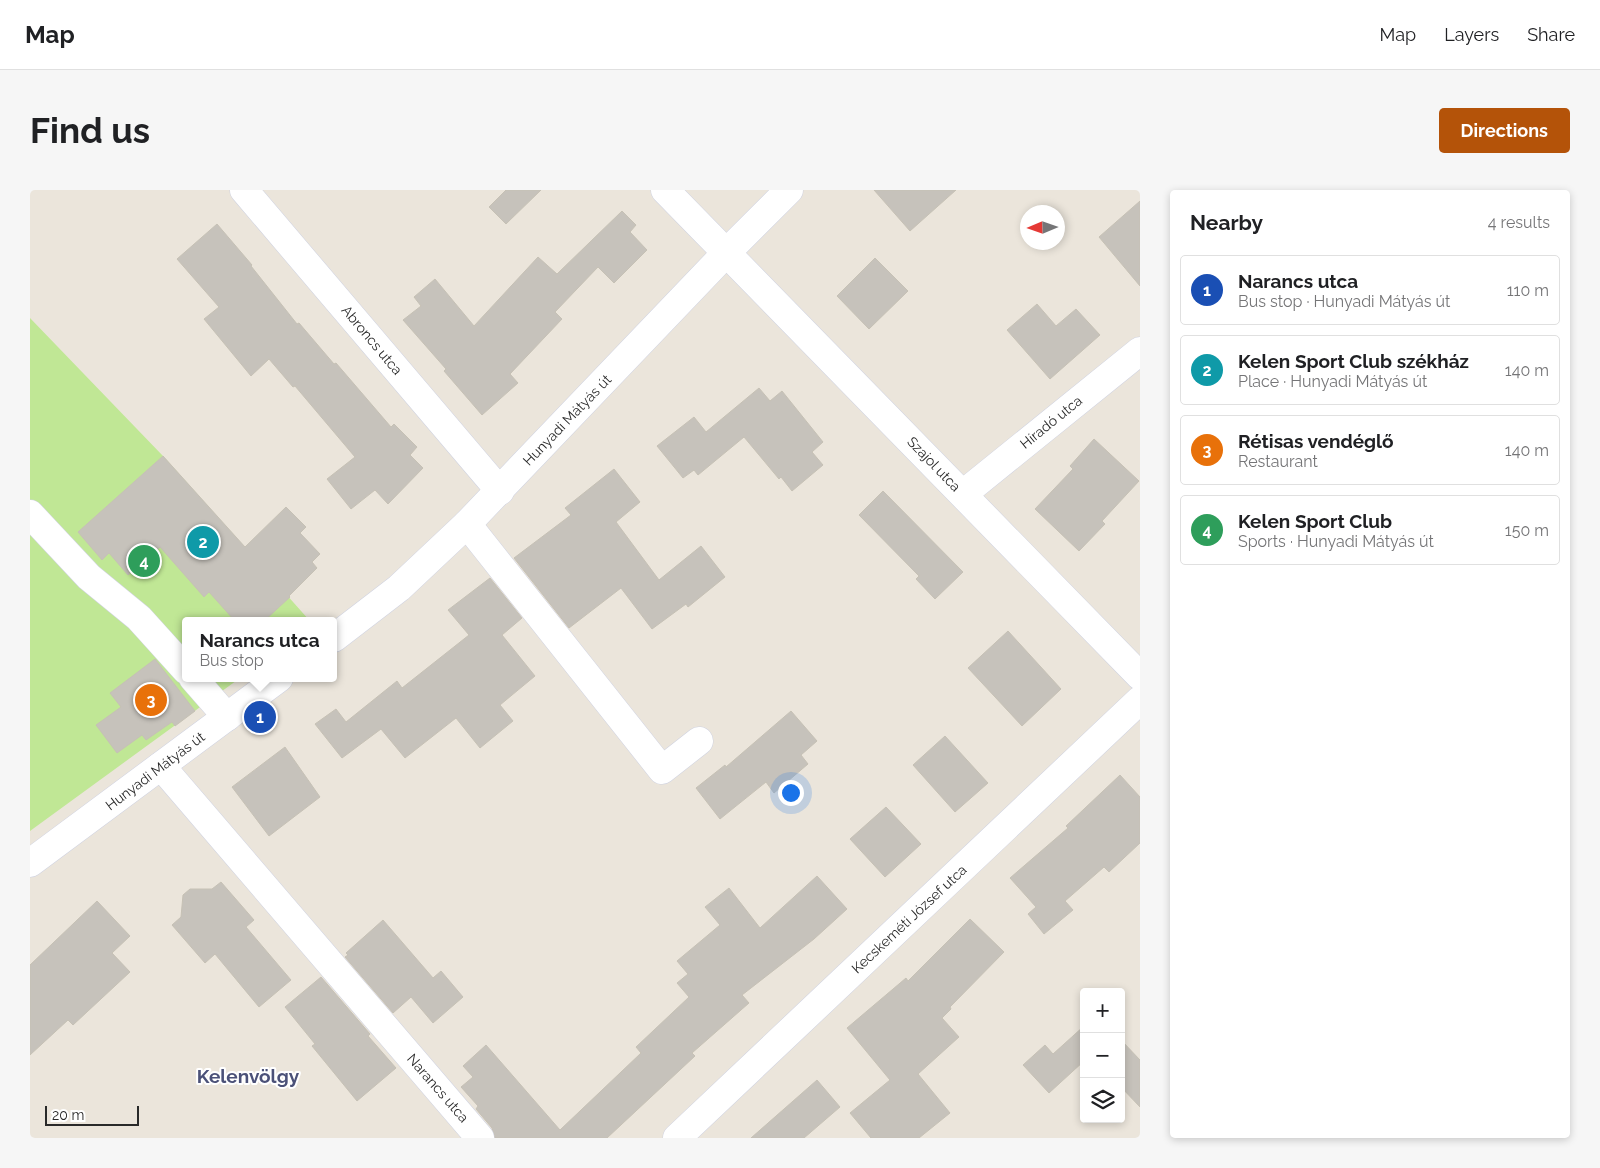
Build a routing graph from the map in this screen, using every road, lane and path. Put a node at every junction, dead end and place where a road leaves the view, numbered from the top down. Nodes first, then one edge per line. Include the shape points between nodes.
1 (244, 190) edge
2 (665, 190) edge
3 (790, 190) edge
4 (727, 252) junction
5 (1140, 351) edge
6 (500, 491) junction
7 (963, 494) junction
8 (30, 514) edge
9 (467, 524) junction
10 (337, 636) edge
11 (182, 666) edge
12 (1140, 676) edge
13 (196, 682) edge
14 (274, 682) edge
15 (1140, 700) edge
16 (226, 718) junction
17 (699, 742) dead end
18 (161, 766) junction
19 (30, 863) edge
20 (480, 1138) edge
21 (677, 1138) edge

1 - 6 street, Abroncs utca
2 - 4 street, Szajol utca
3 - 4 street, Hunyadi Mátyás út
4 - 6 street, Hunyadi Mátyás út
4 - 7 street, Szajol utca
5 - 7 street, Híradó utca
6 - 9 street, Hunyadi Mátyás út
7 - 12 street, Szajol utca
8 - 11 street via 88,577 139,618
9 - 10 street, Hunyadi Mátyás út via 399,588
9 - 17 street via 662,770
13 - 16 street
14 - 16 street, Hunyadi Mátyás út
15 - 21 street, Kecskeméti József utca
16 - 18 street, Hunyadi Mátyás út
18 - 19 street, Hunyadi Mátyás út
18 - 20 street, Narancs utca

